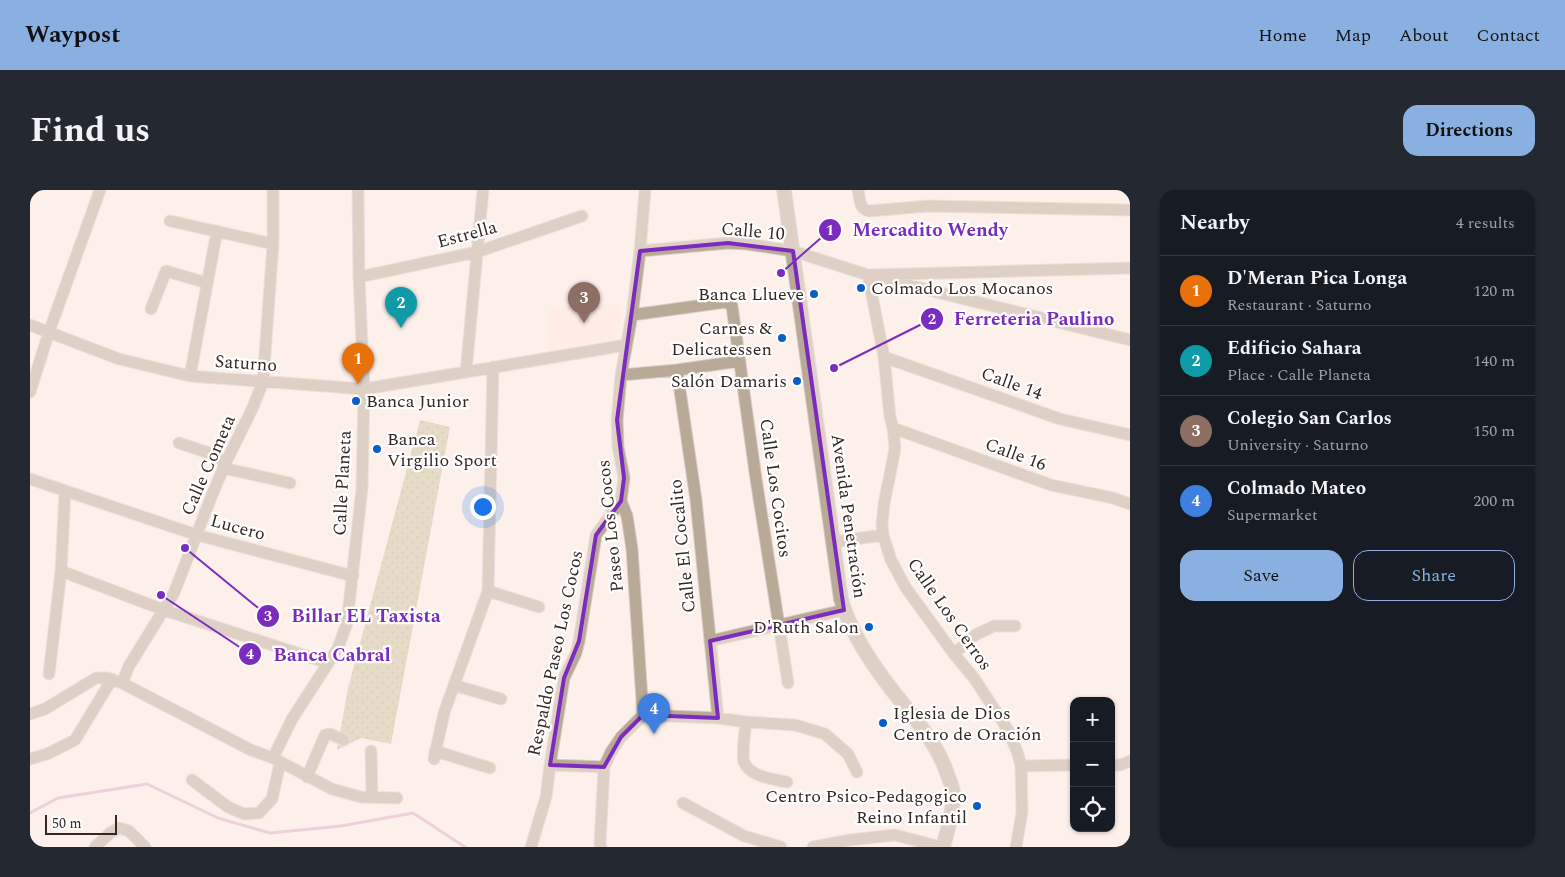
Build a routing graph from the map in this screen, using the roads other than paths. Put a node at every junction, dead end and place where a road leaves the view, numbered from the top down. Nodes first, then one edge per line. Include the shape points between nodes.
1 (100, 190) edge
2 (273, 190) edge
3 (358, 190) edge
4 (483, 190) edge
5 (645, 190) edge
6 (784, 190) edge
7 (858, 190) edge
8 (1130, 210) edge
9 (582, 216) dead end
10 (170, 221) dead end
11 (217, 231) junction
12 (273, 244) junction
13 (640, 251) junction
14 (477, 252) junction
15 (792, 252) junction
16 (1130, 268) edge
17 (868, 275) junction
18 (359, 277) junction
19 (207, 283) junction
20 (151, 309) dead end
21 (632, 315) junction
22 (30, 324) edge
23 (48, 332) junction
24 (1130, 340) edge
25 (626, 345) junction
26 (884, 357) junction
27 (740, 361) junction
28 (493, 367) junction
29 (677, 370) junction
30 (466, 372) junction
31 (621, 375) junction
32 (190, 376) junction
33 (262, 382) junction
34 (364, 389) junction
35 (30, 392) edge
36 (893, 428) junction
37 (1130, 435) edge
38 (179, 443) dead end
39 (225, 465) junction
40 (30, 479) edge
41 (290, 484) dead end
42 (65, 491) junction
43 (621, 501) junction
44 (1130, 504) edge
45 (197, 535) junction
46 (883, 535) junction
47 (833, 542) junction
48 (61, 572) junction
49 (353, 576) junction
50 (488, 591) junction
51 (538, 607) dead end
52 (164, 610) junction
53 (844, 610) junction
54 (780, 625) junction
55 (1015, 626) dead end
56 (710, 641) junction
57 (954, 654) junction
58 (328, 663) junction
59 (49, 674) dead end
60 (117, 681) junction
61 (788, 683) dead end
62 (454, 685) junction
63 (501, 699) dead end
64 (30, 714) edge
65 (643, 715) junction
66 (718, 718) junction
67 (746, 722) junction
68 (344, 740) dead end
69 (372, 751) dead end
70 (30, 760) edge
71 (277, 760) junction
72 (1130, 761) edge
73 (1115, 764) edge
74 (550, 765) junction
75 (1070, 765) edge
76 (1021, 766) junction
77 (604, 767) junction
78 (490, 768) dead end
79 (857, 772) dead end
80 (307, 777) junction
81 (192, 780) dead end
82 (787, 782) dead end
83 (372, 797) junction
84 (396, 798) dead end
85 (683, 803) dead end
86 (850, 844) edge
87 (95, 847) edge
88 (145, 847) edge
89 (531, 847) edge
90 (601, 847) edge
91 (781, 847) edge
92 (813, 847) edge
93 (942, 847) edge
94 (1016, 847) edge

1 - 23 street
2 - 12 street, Calle Cometa
3 - 18 street, Calle Planeta
4 - 14 street
5 - 13 street, Paseo Los Cocos
6 - 15 street, Avenida Penetración
7 - 8 street via 861,207 869,211 928,206
9 - 14 street, Estrella
10 - 11 street
11 - 12 street
11 - 19 street
12 - 33 street, Calle Cometa
13 - 15 street, Calle 10 via 747,244
13 - 21 street, Paseo Los Cocos
14 - 18 street, Estrella
14 - 30 street
15 - 17 street, Calle 10
15 - 47 street, Avenida Penetración
16 - 17 street, Calle 10
17 - 24 street
17 - 26 street, Calle Los Cerros
18 - 34 street, Calle Planeta
19 - 20 street via 166,271
19 - 32 street
21 - 25 street, Paseo Los Cocos
21 - 27 street, Calle Los Cocitos via 726,302 732,306
22 - 23 street, Saturno
23 - 32 street, Saturno via 119,359
23 - 35 street
25 - 28 street
25 - 31 street, Paseo Los Cocos
26 - 36 street, Calle Los Cerros
26 - 37 street, Calle 14 via 1060,419
27 - 29 street
27 - 54 street, Calle Los Cocitos
28 - 30 street, Saturno
28 - 50 street
29 - 31 street
29 - 56 street, Calle El Cocalito via 696,500
30 - 34 street, Saturno
31 - 43 street, Paseo Los Cocos via 617,420 624,478
32 - 33 street, Saturno
33 - 34 street, Saturno
33 - 39 street, Calle Cometa
34 - 49 street, Calle Planeta via 362,488
36 - 44 street, Calle 16 via 1050,485
36 - 46 street, Calle Los Cerros via 895,449 884,504
38 - 39 street via 209,453
39 - 41 street
39 - 45 street, Calle Cometa
40 - 42 street, Lucero
42 - 45 street, Lucero
42 - 48 street
43 - 65 street, Paseo Los Cocos via 632,549
43 - 74 street, Respaldo Paseo Los Cocos via 596,535 579,641 564,678
45 - 49 street, Lucero
45 - 52 street, Calle Cometa
46 - 47 street
46 - 57 street, Calle Los Cerros via 891,560 906,588
47 - 53 street, Avenida Penetración
48 - 52 street
48 - 59 street
49 - 58 street, Calle Planeta via 346,623 338,648
50 - 51 street
50 - 62 street
52 - 58 street
52 - 60 street, Calle Cometa via 130,666
53 - 54 street
53 - 93 street, Avenida Penetración via 864,652 930,737 945,767 953,794
54 - 56 street
54 - 61 street, Calle Los Cocitos
55 - 57 street via 994,626 975,635
56 - 66 street, Calle El Cocalito
57 - 76 street, Calle Los Cerros via 996,709 1008,730
58 - 71 street, Calle Planeta via 292,719
60 - 64 street via 96,678 45,709
60 - 70 street, Calle Cometa via 75,740
60 - 71 street via 250,750
62 - 63 street
62 - 78 street via 435,755
65 - 66 street
65 - 77 street via 621,737
66 - 67 street
67 - 79 street via 795,725 825,734 848,754
67 - 82 street via 744,762 751,771
68 - 80 street via 325,735
69 - 83 street
71 - 80 street
71 - 81 street, Calle Planeta via 272,800 259,813 244,814 228,807
72 - 73 street
74 - 77 street
74 - 89 street, Respaldo Paseo Los Cocos via 546,797
75 - 76 street
76 - 94 street, Calle Los Cerros via 1022,812
77 - 90 street
80 - 83 street via 332,789
83 - 84 street
85 - 91 street via 744,836
86 - 92 street
86 - 93 street via 895,835
87 - 88 street via 119,828 129,831

